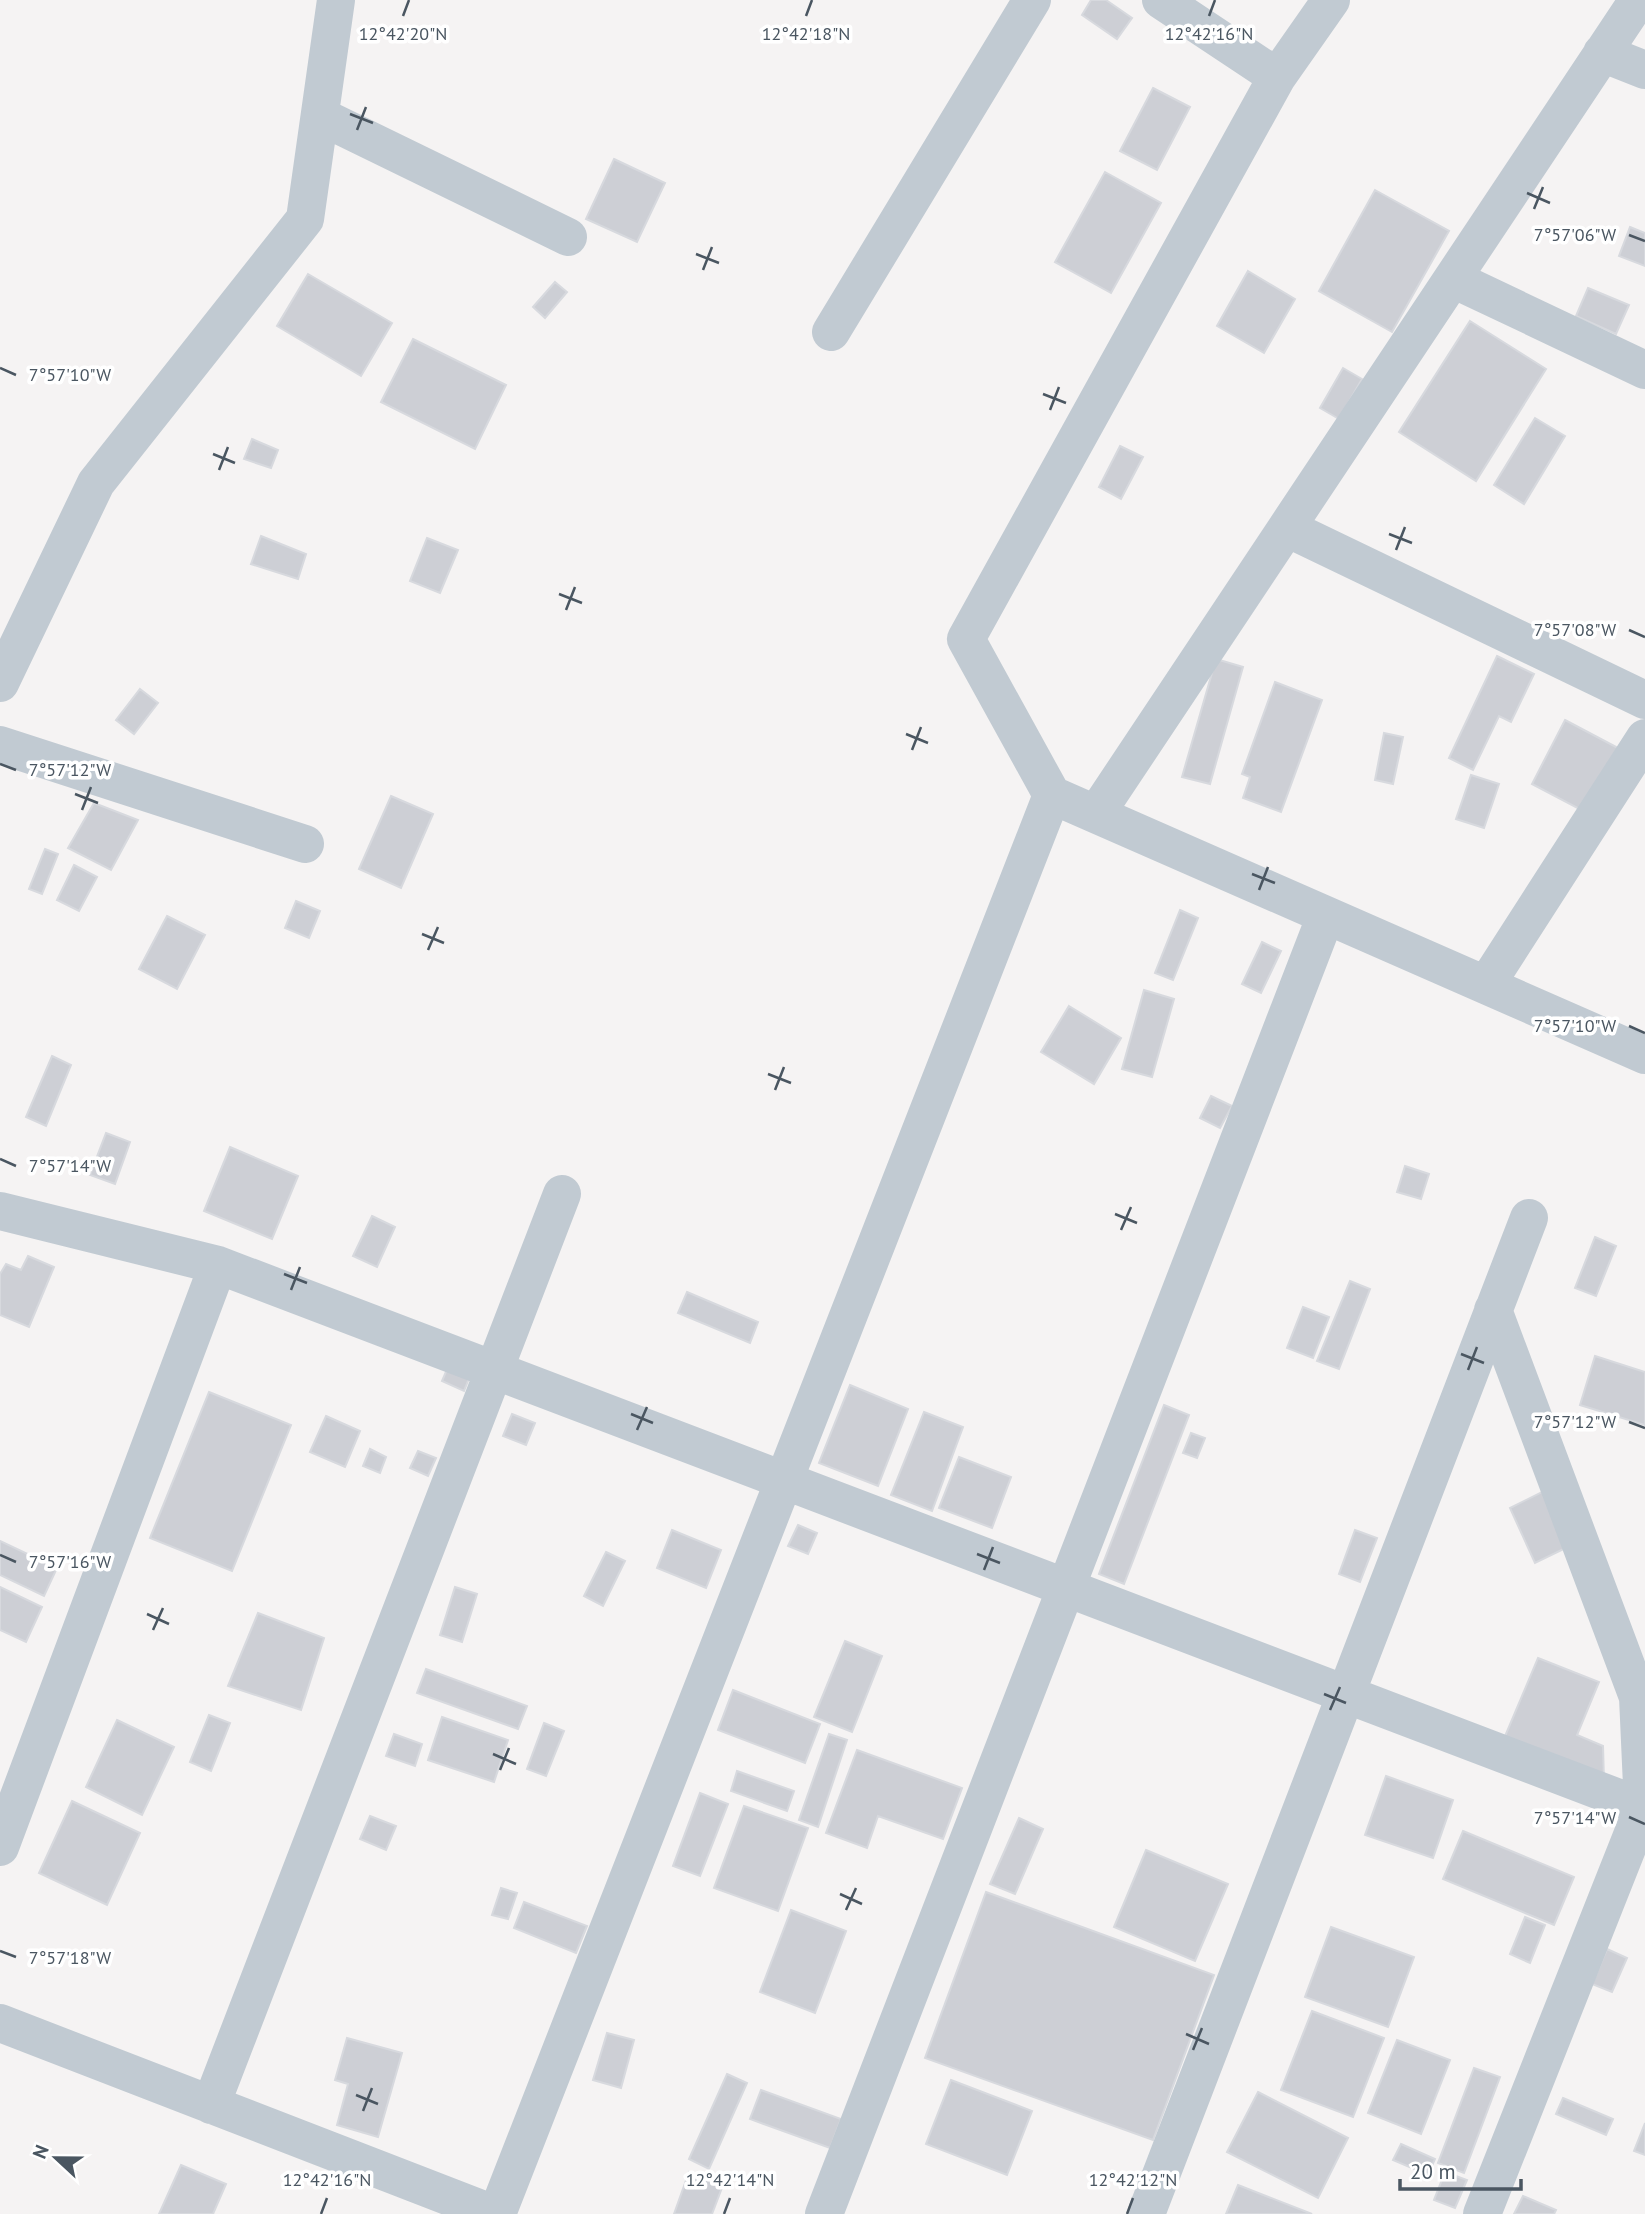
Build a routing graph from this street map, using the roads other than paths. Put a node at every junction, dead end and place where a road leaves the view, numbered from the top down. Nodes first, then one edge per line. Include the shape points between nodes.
1 (336, 0) edge
2 (1032, 0) edge
3 (1161, 0) edge
4 (1331, 0) edge
5 (1638, 0) edge
6 (1602, 53) junction
7 (1645, 70) edge
8 (1277, 77) junction
9 (320, 116) junction
10 (568, 237) dead end
11 (1452, 279) junction
12 (831, 332) dead end
13 (1645, 370) edge
14 (1287, 528) junction
15 (0, 683) edge
16 (1645, 700) edge
17 (1645, 738) edge
18 (0, 745) edge
19 (1052, 794) junction
20 (1096, 814) junction
21 (305, 844) dead end
22 (1326, 915) junction
23 (1486, 985) junction
24 (1645, 1055) edge
25 (562, 1194) dead end
26 (0, 1211) edge
27 (1529, 1218) dead end
28 (218, 1265) junction
29 (1493, 1310) junction
30 (494, 1371) junction
31 (784, 1481) junction
32 (1066, 1588) junction
33 (1642, 1687) edge
34 (1346, 1695) junction
35 (1644, 1808) edge
36 (0, 1847) edge
37 (0, 2023) edge
38 (211, 2105) junction
39 (496, 2214) edge
40 (824, 2214) edge
41 (1146, 2214) edge
42 (1482, 2214) edge

1 - 9 street
2 - 12 street
3 - 8 street
4 - 8 street
5 - 6 street
6 - 7 street
6 - 11 street
8 - 19 street via 965,639
9 - 10 street
9 - 15 street via 305,219 96,482
11 - 13 street
11 - 14 street
14 - 16 street
14 - 20 street
17 - 23 street
18 - 21 street
19 - 20 street
19 - 31 street
20 - 22 street
22 - 23 street
22 - 32 street
23 - 24 street
25 - 30 street
26 - 28 street
27 - 29 street
28 - 30 street
28 - 36 street
29 - 33 street
29 - 34 street
30 - 31 street
30 - 38 street
31 - 32 street
31 - 39 street
32 - 34 street
32 - 40 street
33 - 35 street
34 - 35 street
34 - 41 street
35 - 42 street
37 - 38 street
38 - 39 street

